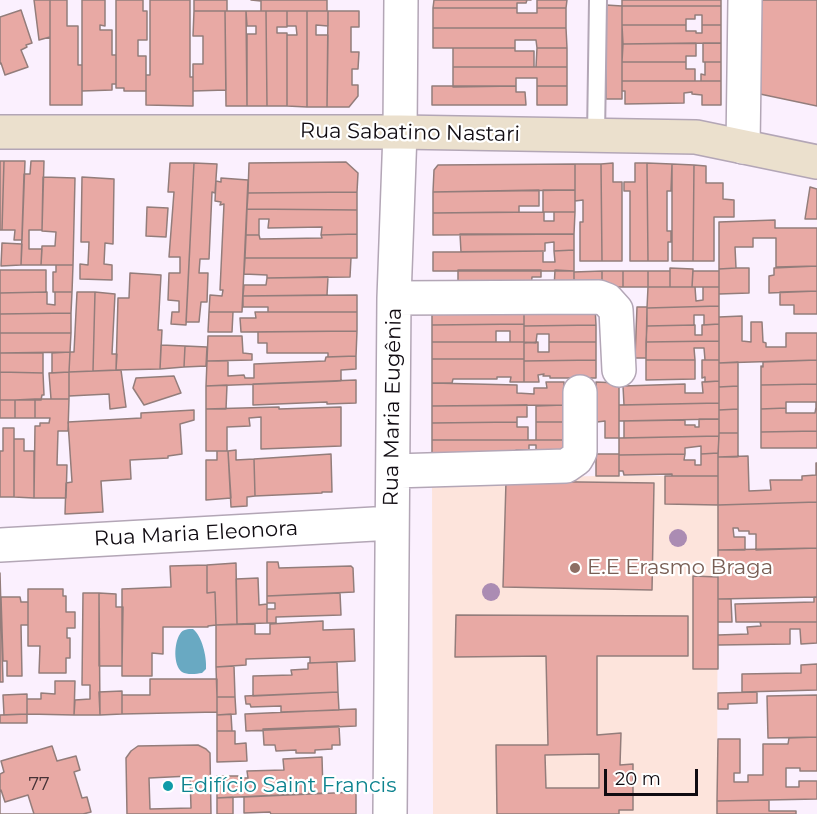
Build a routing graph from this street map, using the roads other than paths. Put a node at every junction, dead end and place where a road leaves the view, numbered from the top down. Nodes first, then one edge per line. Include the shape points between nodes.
1 (400, 0) edge
2 (597, 0) edge
3 (745, 0) edge
4 (0, 132) edge
5 (400, 132) junction
6 (596, 136) junction
7 (743, 147) junction
8 (817, 162) edge
9 (394, 298) junction
10 (619, 370) dead end
11 (580, 392) dead end
12 (393, 471) junction
13 (392, 523) junction
14 (0, 545) edge
15 (390, 814) edge

1 - 5 street, Rua Maria Eugênia
2 - 6 lane
3 - 7 street
4 - 5 street, Rua Sabatino Nastari
5 - 6 street, Rua Sabatino Nastari
5 - 9 street, Rua Maria Eugênia
6 - 7 street, Rua Sabatino Nastari via 696,137
7 - 8 street, Rua Sabatino Nastari
9 - 10 street via 599,297 616,310
9 - 12 street, Rua Maria Eugênia
11 - 12 street via 580,452 566,466
12 - 13 street, Rua Maria Eugênia
13 - 14 street, Rua Maria Eleonora
13 - 15 street, Rua Maria Eugênia

